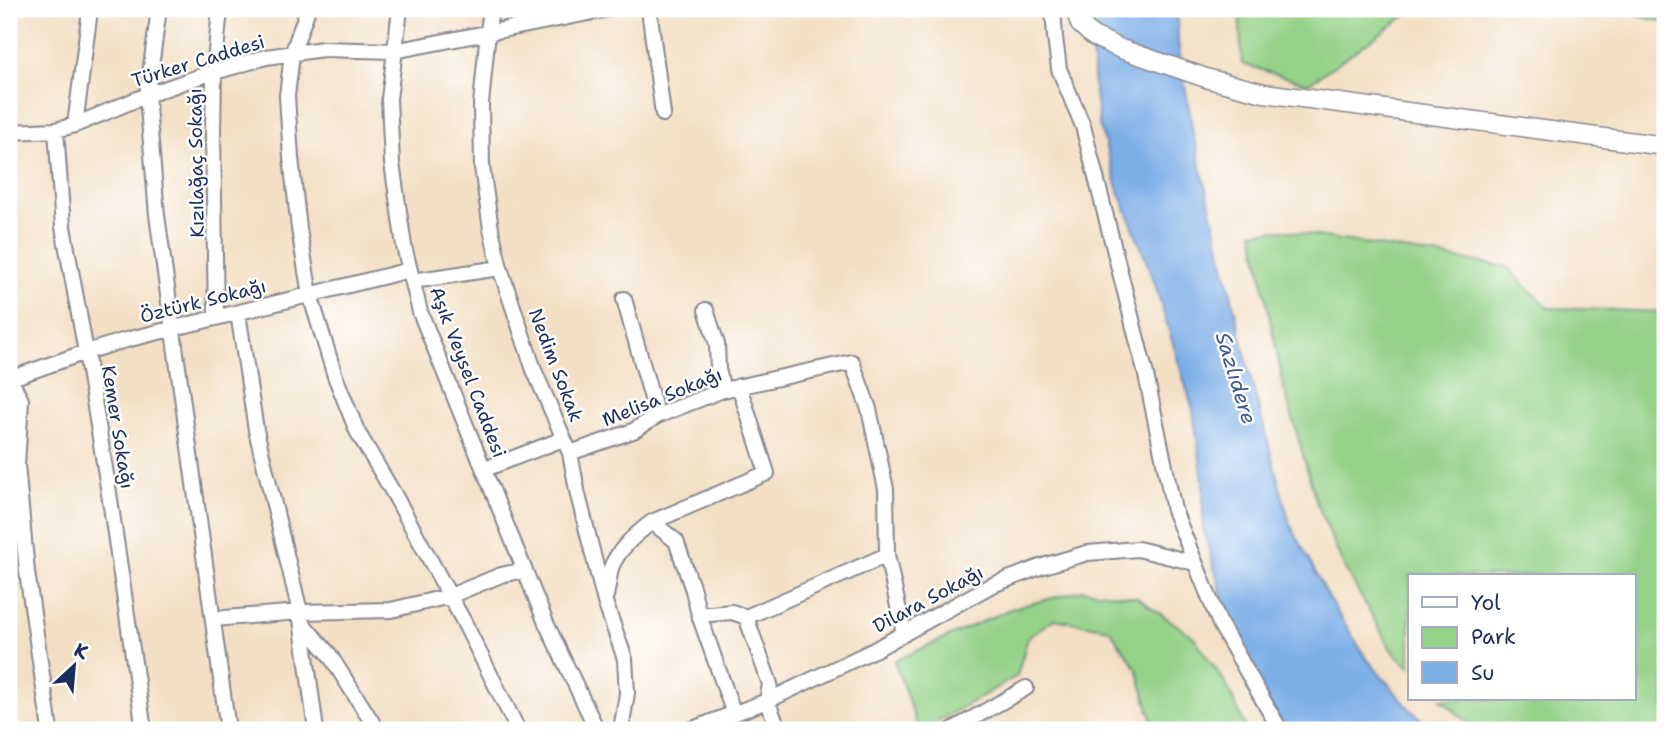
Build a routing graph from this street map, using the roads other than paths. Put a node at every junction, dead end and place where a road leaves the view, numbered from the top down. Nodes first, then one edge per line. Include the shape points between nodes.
1 (88, 9) edge
2 (159, 9) edge
3 (220, 9) edge
4 (308, 9) edge
5 (400, 9) edge
6 (491, 9) edge
7 (601, 9) edge
8 (649, 9) edge
9 (1053, 9) edge
10 (1075, 9) edge
11 (488, 31) junction
12 (394, 51) junction
13 (292, 54) junction
14 (214, 72) junction
15 (147, 95) junction
16 (663, 114) dead end
17 (75, 125) junction
18 (56, 130) junction
19 (9, 132) edge
20 (1665, 146) edge
21 (500, 268) junction
22 (411, 275) junction
23 (310, 295) junction
24 (624, 299) dead end
25 (706, 310) dead end
26 (238, 313) junction
27 (216, 318) junction
28 (172, 329) junction
29 (86, 352) junction
30 (9, 376) edge
31 (739, 386) junction
32 (723, 390) junction
33 (657, 416) junction
34 (563, 439) junction
35 (570, 453) junction
36 (485, 469) junction
37 (652, 522) junction
38 (887, 555) junction
39 (1195, 563) junction
40 (525, 569) junction
41 (450, 596) junction
42 (605, 602) junction
43 (699, 615) junction
44 (746, 617) junction
45 (301, 618) junction
46 (213, 619) junction
47 (904, 634) junction
48 (1026, 688) dead end
49 (767, 701) junction
50 (734, 715) junction
51 (50, 730) edge
52 (144, 730) edge
53 (228, 730) edge
54 (316, 730) edge
55 (377, 730) edge
56 (519, 730) edge
57 (597, 730) edge
58 (621, 730) edge
59 (690, 730) edge
60 (779, 730) edge
61 (952, 730) edge
62 (1280, 730) edge

1 - 17 street
2 - 15 street
3 - 14 street, Kızılağaç Sokağı
4 - 13 street
5 - 12 street, Aşık Veysel Caddesi
6 - 11 street, Nedim Sokak
7 - 11 street, Türker Caddesi
8 - 16 street
9 - 39 street via 1059,69 1083,126 1146,375 1174,510
10 - 20 main road via 1080,24 1093,36 1126,51 1264,93
11 - 12 street, Türker Caddesi
11 - 21 street, Nedim Sokak via 481,104 482,167
12 - 13 street, Türker Caddesi via 323,49
12 - 22 street, Aşık Veysel Caddesi via 388,99 391,163
13 - 14 street, Türker Caddesi
13 - 23 street via 287,96 290,158
14 - 15 street, Türker Caddesi
14 - 27 street, Kızılağaç Sokağı
15 - 17 street, Türker Caddesi
15 - 28 street
17 - 18 street, Türker Caddesi
18 - 19 street, Türker Caddesi
18 - 29 street, Kemer Sokağı via 63,227
21 - 22 street, Öztürk Sokağı
21 - 34 street, Nedim Sokak
22 - 23 street, Öztürk Sokağı
22 - 36 street, Aşık Veysel Caddesi via 420,312
23 - 26 street, Öztürk Sokağı
23 - 41 street via 357,430
24 - 33 street
25 - 32 street via 717,344
26 - 27 street, Öztürk Sokağı
26 - 45 street via 256,430
27 - 28 street, Öztürk Sokağı
28 - 29 street, Öztürk Sokağı
28 - 46 street
29 - 30 street, Öztürk Sokağı
29 - 52 street, Kemer Sokağı
30 - 51 street via 21,400 17,465
31 - 32 street, Melisa Sokağı
31 - 37 street via 767,473
31 - 38 street, Melisa Sokağı via 852,362 869,409 886,488
32 - 33 street, Melisa Sokağı
33 - 35 street, Melisa Sokağı via 633,431
34 - 35 street, Nedim Sokak
34 - 36 street
35 - 42 street, Nedim Sokak
36 - 40 street, Aşık Veysel Caddesi
37 - 42 street via 626,545 612,566
37 - 43 street via 676,541
38 - 44 street
38 - 47 street
39 - 47 street, Dilara Sokağı via 1138,549 1087,553 990,586
39 - 62 street via 1220,624
40 - 41 street
40 - 57 street, Aşık Veysel Caddesi
41 - 45 street via 391,610
41 - 56 street
42 - 58 street, Nedim Sokak via 625,659 627,694
43 - 44 street via 732,612
43 - 50 street
44 - 49 street via 770,684
45 - 46 street
45 - 54 street
45 - 55 street via 330,654
46 - 53 street
47 - 49 street, Dilara Sokağı
48 - 61 street
49 - 50 street, Dilara Sokağı
49 - 60 street
50 - 59 street, Dilara Sokağı

